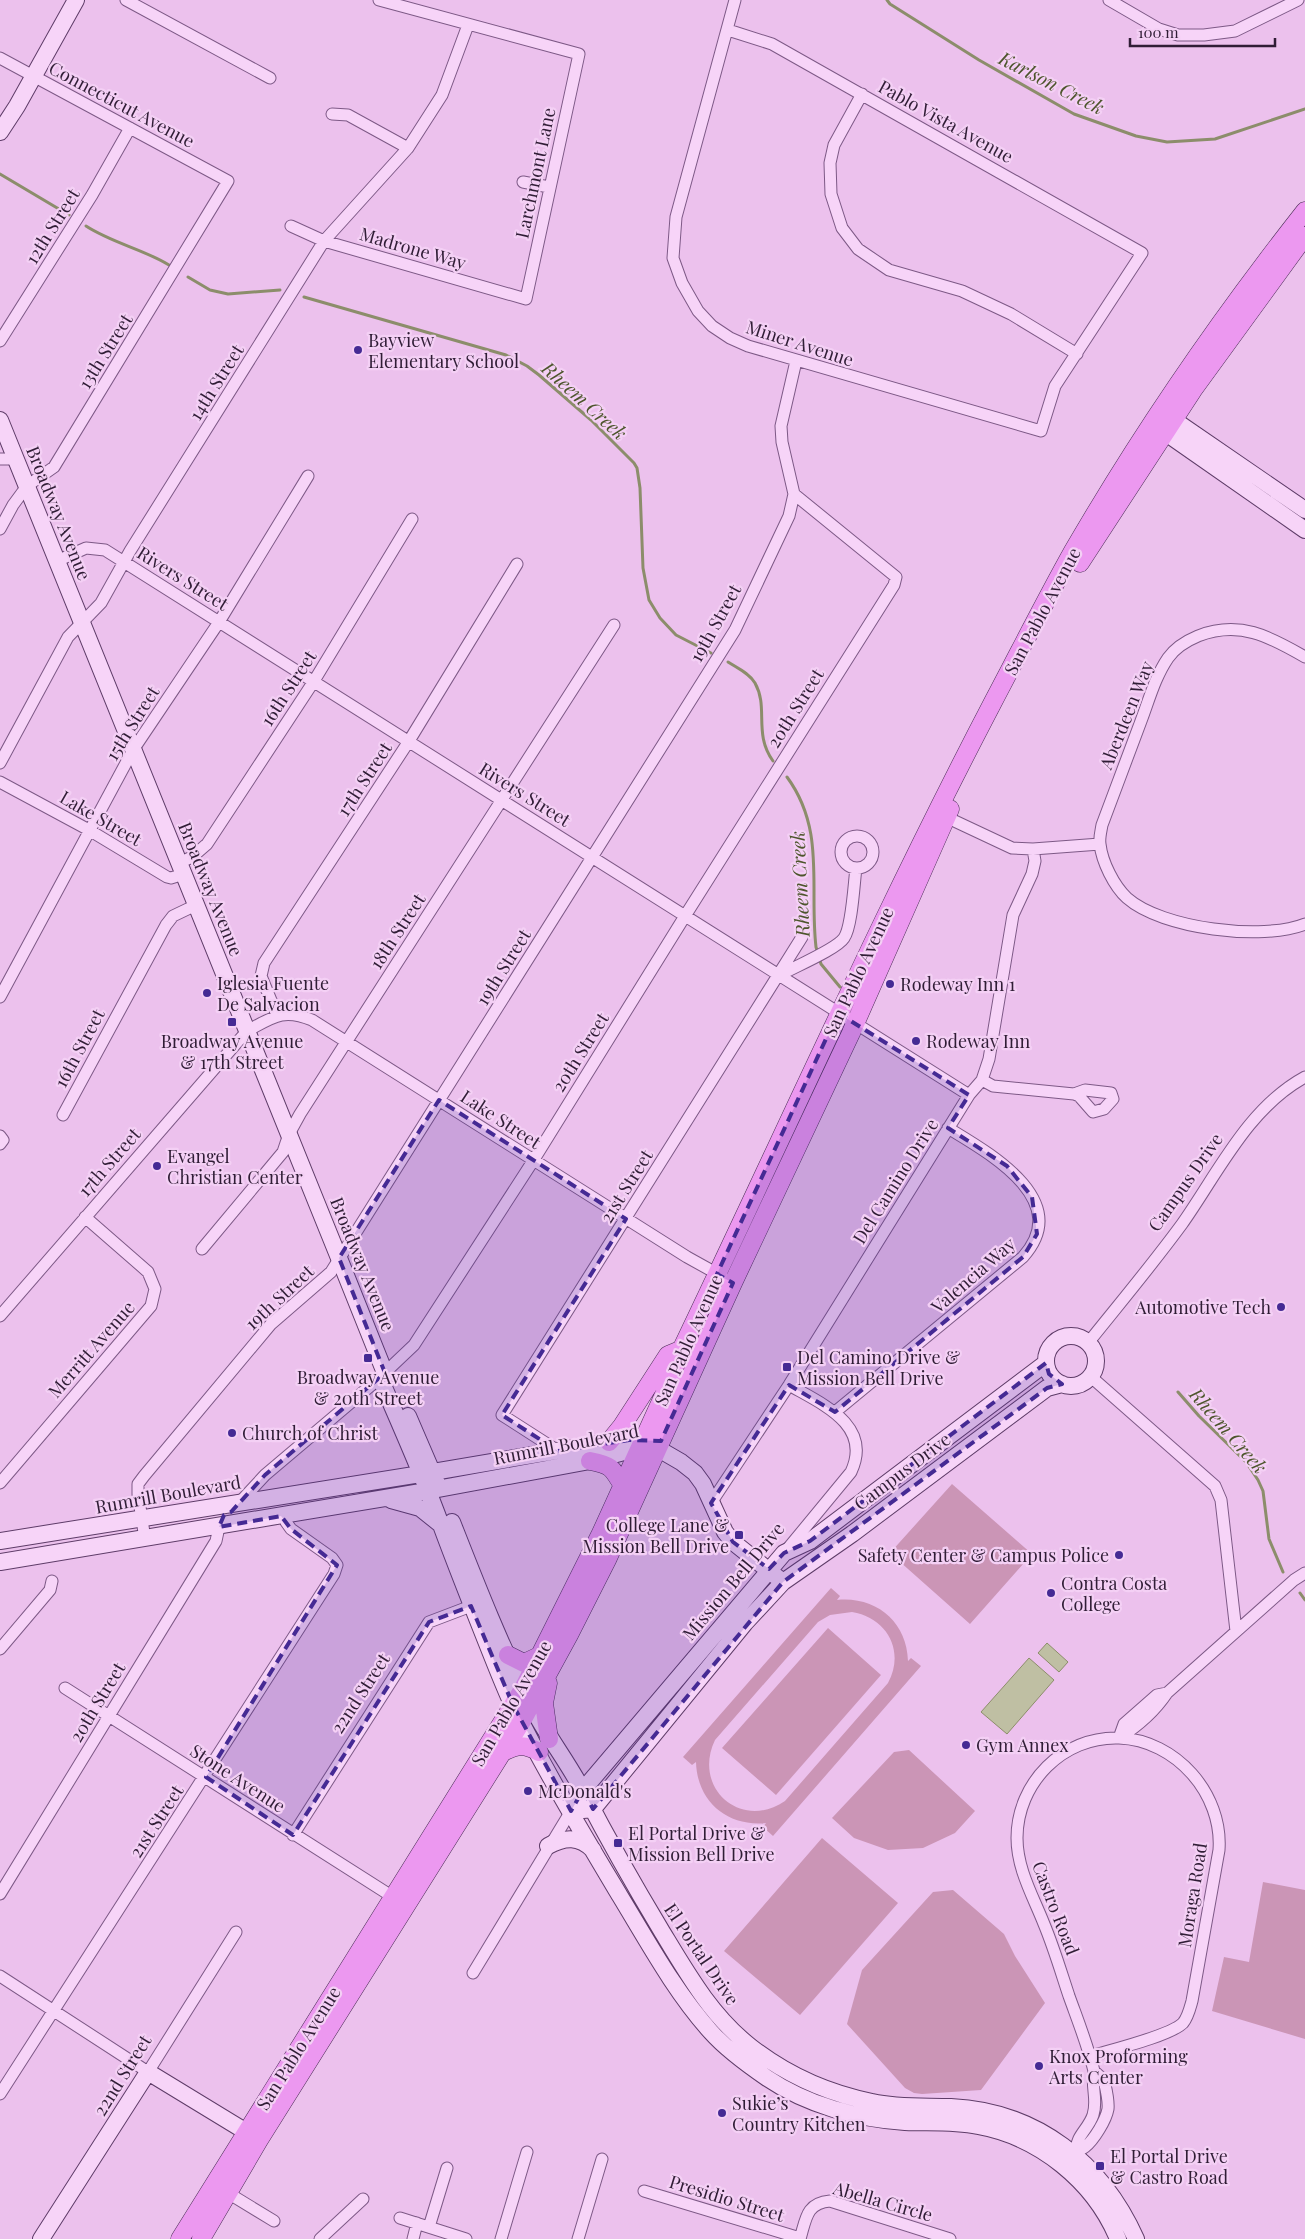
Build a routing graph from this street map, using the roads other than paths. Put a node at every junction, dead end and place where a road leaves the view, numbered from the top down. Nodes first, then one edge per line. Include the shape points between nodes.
1 (76, 0) edge
2 (126, 0) edge
3 (379, 0) edge
4 (736, 0) edge
5 (1109, 0) edge
6 (1298, 0) edge
7 (468, 25) junction
8 (728, 30) junction
9 (0, 58) edge
10 (34, 77) junction
11 (270, 78) dead end
12 (862, 94) junction
13 (332, 114) dead end
14 (130, 128) junction
15 (0, 132) edge
16 (408, 148) junction
17 (228, 181) joint
18 (523, 182) dead end
19 (549, 187) junction
20 (1305, 211) edge
21 (292, 226) dead end
22 (1305, 236) edge
23 (324, 241) junction
24 (526, 299) joint
25 (0, 341) edge
26 (1076, 354) junction
27 (796, 361) junction
28 (1156, 418) junction
29 (0, 420) edge
30 (1170, 427) junction
31 (8, 459) edge
32 (308, 476) dead end
33 (27, 486) junction
34 (794, 494) junction
35 (1305, 510) edge
36 (412, 519) dead end
37 (0, 529) edge
38 (1305, 530) edge
39 (57, 561) junction
40 (124, 561) junction
41 (517, 564) dead end
42 (82, 622) junction
43 (219, 622) junction
44 (614, 625) dead end
45 (1305, 657) edge
46 (314, 681) junction
47 (409, 741) junction
48 (133, 750) junction
49 (0, 764) edge
50 (0, 782) edge
51 (502, 800) junction
52 (946, 817) junction
53 (89, 830) junction
54 (1100, 844) junction
55 (1033, 850) junction
56 (593, 858) junction
57 (856, 868) dead end
58 (182, 869) junction
59 (196, 905) junction
60 (685, 916) junction
61 (1305, 924) edge
62 (802, 937) dead end
63 (779, 975) junction
64 (0, 998) edge
65 (838, 1013) junction
66 (277, 1015) junction
67 (856, 1024) junction
68 (247, 1031) junction
69 (346, 1041) junction
70 (1305, 1077) edge
71 (982, 1080) junction
72 (1074, 1094) dead end
73 (969, 1095) junction
74 (439, 1100) junction
75 (63, 1115) dead end
76 (948, 1128) junction
77 (289, 1134) junction
78 (533, 1160) junction
79 (85, 1217) junction
80 (626, 1219) junction
81 (202, 1249) dead end
82 (339, 1258) junction
83 (717, 1274) junction
84 (733, 1283) junction
85 (0, 1316) edge
86 (1088, 1343) junction
87 (680, 1350) junction
88 (1046, 1364) junction
89 (385, 1373) junction
90 (1090, 1376) junction
91 (1062, 1384) junction
92 (789, 1385) junction
93 (835, 1412) junction
94 (609, 1442) junction
95 (647, 1446) junction
96 (424, 1450) junction
97 (558, 1451) junction
98 (590, 1461) junction
99 (470, 1466) junction
100 (428, 1473) junction
101 (0, 1483) edge
102 (623, 1486) junction
103 (433, 1489) junction
104 (381, 1498) junction
105 (260, 1499) junction
106 (241, 1502) junction
107 (711, 1503) junction
108 (284, 1515) junction
109 (141, 1519) junction
110 (442, 1526) junction
111 (219, 1527) junction
112 (145, 1538) junction
113 (0, 1541) edge
114 (784, 1553) junction
115 (0, 1562) edge
116 (769, 1569) junction
117 (1305, 1573) edge
118 (52, 1581) dead end
119 (783, 1582) junction
120 (478, 1604) junction
121 (1236, 1631) junction
122 (0, 1649) edge
123 (508, 1655) junction
124 (546, 1660) junction
125 (65, 1688) dead end
126 (527, 1697) junction
127 (513, 1706) junction
128 (109, 1717) junction
129 (522, 1721) junction
130 (1120, 1738) junction
131 (544, 1746) junction
132 (1078, 1746) joint
133 (503, 1752) junction
134 (206, 1777) junction
135 (583, 1790) junction
136 (593, 1810) junction
137 (571, 1811) junction
138 (293, 1835) junction
139 (431, 1836) junction
140 (548, 1846) junction
141 (594, 1851) junction
142 (417, 1891) junction
143 (0, 1894) edge
144 (392, 1897) junction
145 (236, 1932) dead end
146 (384, 1942) junction
147 (472, 1974) dead end
148 (0, 1976) edge
149 (54, 2010) junction
150 (1090, 2056) junction
151 (148, 2072) junction
152 (0, 2094) edge
153 (252, 2136) junction
154 (527, 2152) dead end
155 (1071, 2157) junction
156 (602, 2159) dead end
157 (447, 2168) dead end
158 (644, 2191) dead end
159 (228, 2193) junction
160 (363, 2199) dead end
161 (400, 2218) dead end
162 (274, 2221) dead end
163 (423, 2225) junction
164 (933, 2236) edge
165 (461, 2238) edge
166 (800, 2238) edge
167 (41, 2239) edge
168 (180, 2239) edge
169 (201, 2239) edge
170 (320, 2239) edge
171 (413, 2239) edge
172 (501, 2239) edge
173 (578, 2239) edge
174 (950, 2239) edge
175 (1118, 2239) edge
176 (1136, 2239) edge

1 - 10 main road
2 - 11 street
3 - 7 street
4 - 8 street, Miner Avenue
5 - 6 street via 1159,30 1178,35 1235,30
7 - 16 street, 14th Street via 442,95
7 - 19 street, Larchmont Lane via 579,54
8 - 12 street, Pablo Vista Avenue via 772,44
8 - 27 street, Miner Avenue via 676,216 673,258 691,300 712,326 748,346
9 - 10 street, Connecticut Avenue
10 - 14 street, Connecticut Avenue
10 - 15 main road
12 - 26 street via 834,144 830,163 831,194 842,228 858,249 889,270 962,291 1011,314
12 - 26 street, Pablo Vista Avenue via 1142,253
13 - 16 street via 348,115
14 - 17 street, Connecticut Avenue
14 - 25 street, 12th Street
16 - 23 street, 14th Street
17 - 33 street, 13th Street via 54,467
18 - 19 street
19 - 24 street, Larchmont Lane
20 - 28 main road, San Pablo Avenue via 1240,296
21 - 23 street, Madrone Way
22 - 30 main road, San Pablo Avenue via 1193,390
23 - 24 street, Madrone Way
23 - 40 street, 14th Street
26 - 27 street, Miner Avenue via 1055,386 1041,431
27 - 34 street, 19th Street via 781,426
28 - 30 main road
28 - 65 main road, San Pablo Avenue via 1055,583 937,809
29 - 31 main road, Broadway Avenue
30 - 35 main road
30 - 38 main road
30 - 52 main road, San Pablo Avenue via 1065,588
31 - 33 main road, Broadway Avenue
32 - 43 street, 15th Street
33 - 37 street, 13th Street
33 - 39 main road, Broadway Avenue
34 - 56 street, 19th Street via 789,516 734,630
34 - 60 street, 20th Street via 896,577 894,585
36 - 46 street, 16th Street
39 - 40 street, Rivers Street via 86,548 104,550
39 - 42 main road, Broadway Avenue
40 - 42 street, 14th Street via 101,602
40 - 43 street, Rivers Street
41 - 47 street, 17th Street
42 - 48 main road, Broadway Avenue
42 - 49 street, 14th Street via 68,637
43 - 46 street, Rivers Street
43 - 48 street, 15th Street
44 - 51 street, 18th Street
45 - 54 street, Aberdeen Way via 1260,635 1233,629 1216,630 1190,639 1174,650 1157,678 1102,825
46 - 47 street, Rivers Street
46 - 58 street, 16th Street via 207,844
47 - 51 street, Rivers Street
47 - 66 street, 17th Street via 264,963 261,976
48 - 53 street, 15th Street
48 - 58 main road, Broadway Avenue
50 - 53 street, Lake Street
51 - 56 street, Rivers Street
51 - 69 street, 18th Street
52 - 55 street via 1012,848
52 - 67 main road, San Pablo Avenue
53 - 58 street, Lake Street via 171,878
53 - 64 street, 15th Street
54 - 55 street
54 - 61 street via 1110,875 1128,898 1150,912 1220,931 1256,933
55 - 71 street, Del Camino Drive via 1032,874 1013,915 989,1059
56 - 60 street, Rivers Street
56 - 74 street, 19th Street
57 - 63 street via 845,938 835,947
58 - 59 main road, Broadway Avenue
59 - 68 main road, Broadway Avenue
59 - 75 street, 16th Street via 173,916 166,925
60 - 63 street, Rivers Street
60 - 78 street, 20th Street
62 - 63 street, 21st Street
63 - 65 street, Rivers Street
63 - 80 street, 21st Street
65 - 67 street, Rivers Street
65 - 83 main road, San Pablo Avenue
66 - 68 street
66 - 69 street, Lake Street via 296,1014 312,1020
67 - 73 street, Rivers Street
67 - 84 main road, San Pablo Avenue
68 - 77 main road, Broadway Avenue
68 - 79 street, 17th Street
69 - 74 street, Lake Street
69 - 77 street, 18th Street
70 - 86 street, Campus Drive via 1276,1097 1250,1124 1178,1229
71 - 72 street via 993,1086
71 - 73 street, Del Camino Drive
73 - 76 street, Del Camino Drive
74 - 78 street, Lake Street
74 - 82 street, 19th Street
76 - 92 street, Del Camino Drive
76 - 93 street, Valencia Way via 995,1157 1024,1184 1036,1212 1038,1225 1034,1242 1023,1257
77 - 81 street, 18th Street via 283,1152
77 - 82 main road, Broadway Avenue
78 - 80 street, Lake Street
78 - 89 street, 20th Street via 414,1345
79 - 85 street, 17th Street
79 - 101 street, Merritt Avenue via 148,1272 155,1289 151,1306
80 - 83 street, Lake Street
80 - 97 street, 21st Street via 502,1415
82 - 89 main road, Broadway Avenue
82 - 109 street, 19th Street via 331,1272 271,1324 144,1476 138,1484
83 - 84 street, Lake Street
83 - 87 main road, San Pablo Avenue
84 - 95 main road, San Pablo Avenue
86 - 88 main road via 1074,1336 1060,1338 1049,1349
86 - 90 main road via 1096,1362
87 - 94 main road via 668,1355
87 - 95 main road, San Pablo Avenue
88 - 91 main road via 1050,1374
88 - 114 main road, Campus Drive via 810,1541
89 - 96 main road, Broadway Avenue via 391,1377
89 - 100 main road, Broadway Avenue via 384,1385
89 - 106 street, 20th Street via 265,1476
90 - 91 main road via 1078,1384
90 - 121 street via 1215,1486 1221,1500
91 - 119 main road, Campus Drive via 1047,1388
92 - 93 street, Mission Bell Drive
92 - 107 street, Del Camino Drive
93 - 114 street, Mission Bell Drive via 853,1434 856,1449 854,1465
94 - 95 main road, Rumrill Boulevard
94 - 97 main road, Rumrill Boulevard
95 - 98 main road, Rumrill Boulevard
95 - 102 main road, San Pablo Avenue
95 - 107 main road via 683,1463 695,1473
95 - 124 main road, San Pablo Avenue via 607,1560
96 - 99 main road via 429,1456 443,1461
96 - 100 main road, Broadway Avenue
97 - 99 main road, Rumrill Boulevard
98 - 102 main road via 607,1464 614,1469
98 - 103 main road, Rumrill Boulevard
99 - 100 main road, Rumrill Boulevard
100 - 103 main road, Broadway Avenue
100 - 105 main road, Rumrill Boulevard
102 - 124 main road, San Pablo Avenue
103 - 104 main road, Rumrill Boulevard
103 - 110 main road, Broadway Avenue
103 - 120 main road, Broadway Avenue
104 - 108 main road, Rumrill Boulevard
104 - 110 main road via 420,1508
105 - 106 main road, Rumrill Boulevard
105 - 111 main road via 252,1508 224,1515
106 - 109 main road, Rumrill Boulevard
107 - 116 main road via 733,1542
108 - 111 main road, Rumrill Boulevard
108 - 134 street, 21st Street via 291,1528 337,1565
109 - 112 street, 19th Street
109 - 113 main road, Rumrill Boulevard
110 - 120 main road, Broadway Avenue
111 - 112 main road, Rumrill Boulevard
111 - 128 street, 20th Street via 216,1541
112 - 115 main road, Rumrill Boulevard
114 - 116 main road, Mission Bell Drive
116 - 119 main road
116 - 135 main road, Mission Bell Drive
117 - 121 street
118 - 122 street via 50,1590
119 - 136 main road, Mission Bell Drive
120 - 123 main road, Broadway Avenue
120 - 127 main road, Broadway Avenue
120 - 138 street, 22nd Street via 429,1622
121 - 130 street
123 - 124 main road via 524,1663
123 - 126 main road, Broadway Avenue
124 - 126 main road, San Pablo Avenue
124 - 131 main road
125 - 128 street, Stone Avenue
126 - 127 main road, San Pablo Avenue
126 - 129 main road, San Pablo Avenue
126 - 131 main road, El Portal Drive
127 - 129 main road, El Portal Drive
127 - 139 main road, San Pablo Avenue
128 - 134 street, Stone Avenue
128 - 143 street, 20th Street
129 - 131 main road, El Portal Drive
129 - 133 main road, San Pablo Avenue
130 - 132 street, Moraga Road
130 - 150 street, Moraga Road via 1144,1742 1165,1751 1197,1778 1213,1808 1220,1836 1219,1850 1192,2001 1184,2022 1177,2028
131 - 133 main road via 518,1745
131 - 135 main road, El Portal Drive
131 - 137 main road, El Portal Drive
132 - 150 street, Castro Road via 1057,1757 1028,1790 1017,1838 1026,1881 1045,1925
133 - 142 main road, San Pablo Avenue
134 - 138 street, Stone Avenue
134 - 149 street, 21st Street
135 - 136 main road, El Portal Drive
135 - 137 main road, Mission Bell Drive
136 - 137 main road
136 - 155 main road, El Portal Drive via 622,1866 692,1983 717,2016 751,2047 790,2074 825,2090 874,2103 981,2110 1010,2118 1060,2142
137 - 140 street, Mission Bell Drive
137 - 141 main road, El Portal Drive
138 - 144 street, Stone Avenue
139 - 142 main road via 432,1846 414,1878
139 - 144 main road, San Pablo Avenue
140 - 141 main road via 568,1838 586,1843
140 - 147 street, Mission Bell Drive
141 - 155 main road, El Portal Drive via 694,2012 713,2035 770,2080 837,2110 904,2122 965,2124 993,2129
142 - 146 main road, San Pablo Avenue
144 - 146 main road via 393,1908 383,1924
144 - 153 main road, San Pablo Avenue
145 - 151 street, 22nd Street
146 - 153 main road, San Pablo Avenue
148 - 149 street
149 - 151 street
149 - 152 street, 21st Street
150 - 155 street, Castro Road via 1094,2072 1104,2080 1108,2109 1095,2134
151 - 153 main road
151 - 167 main road, 22nd Street
153 - 159 main road, San Pablo Avenue
153 - 168 main road, San Pablo Avenue
154 - 172 street
155 - 175 main road, El Portal Drive via 1082,2182
155 - 176 main road, El Portal Drive via 1106,2186
156 - 173 street
157 - 163 street
158 - 166 street, Presidio Street
159 - 162 street
159 - 169 main road, San Pablo Avenue
160 - 170 street
161 - 163 street
163 - 165 street
163 - 171 street
164 - 166 street, Abella Circle via 830,2201 818,2202 809,2211
164 - 174 street, Abella Circle

